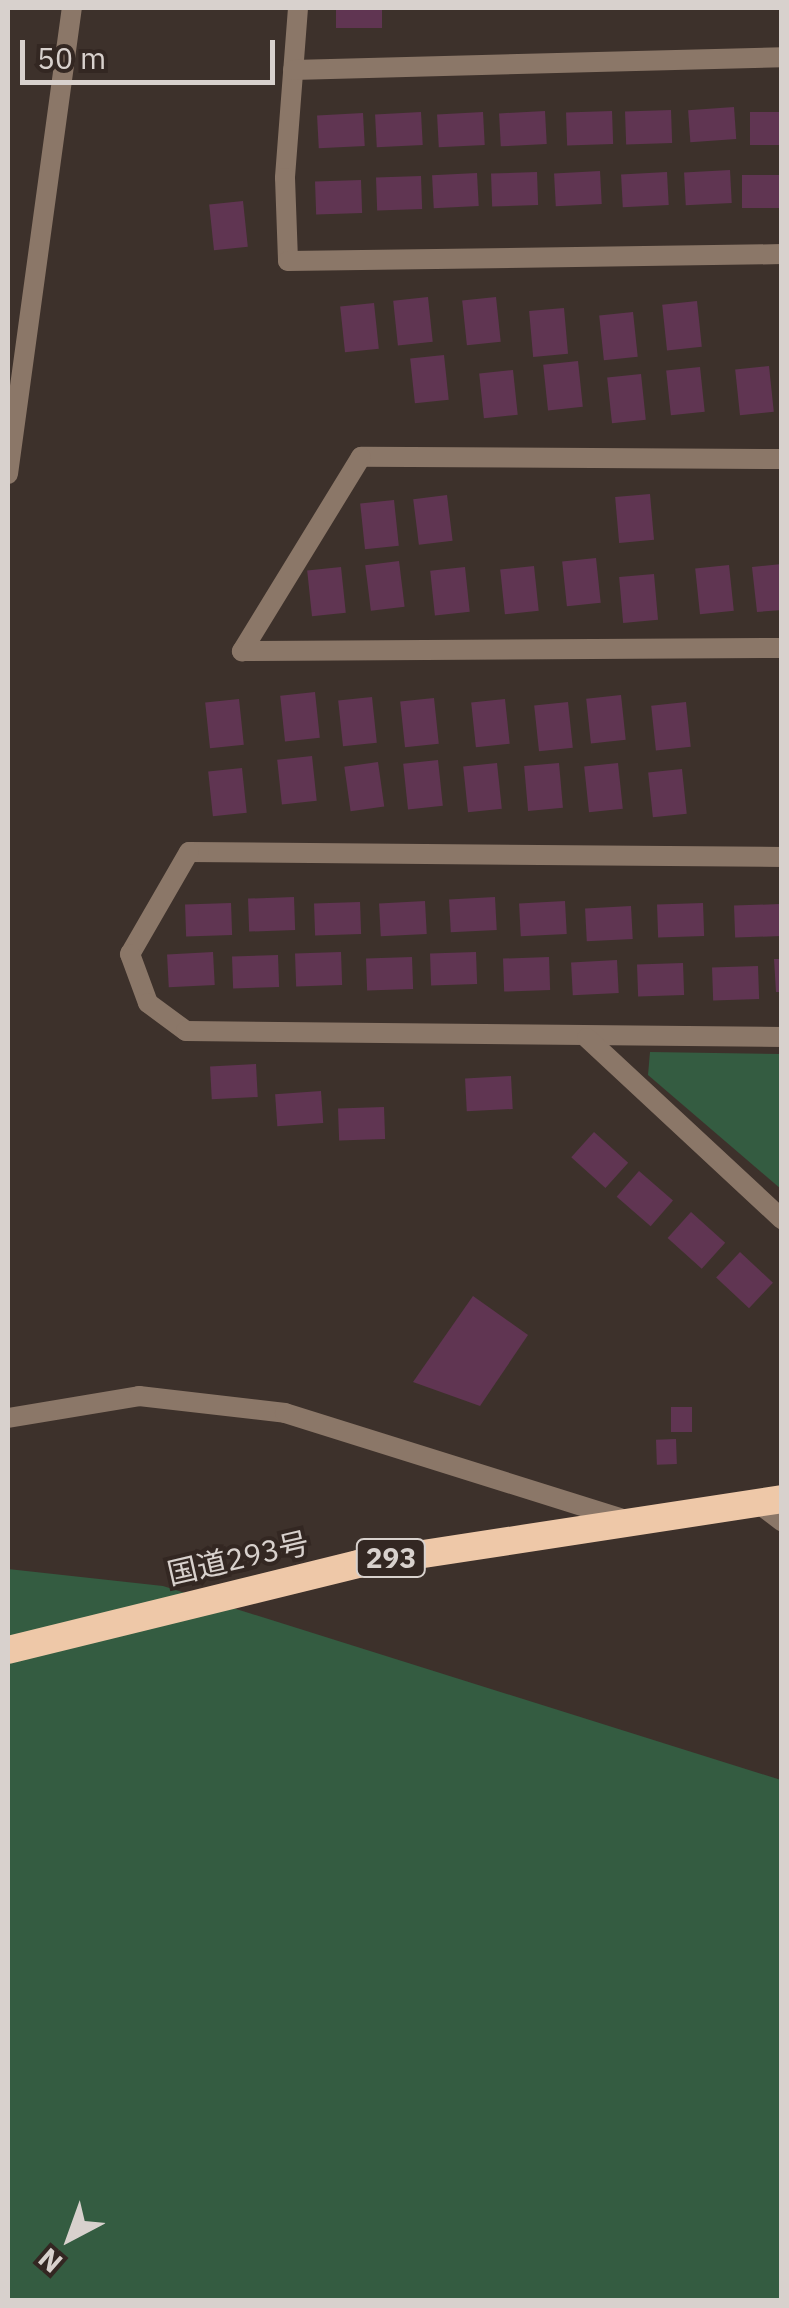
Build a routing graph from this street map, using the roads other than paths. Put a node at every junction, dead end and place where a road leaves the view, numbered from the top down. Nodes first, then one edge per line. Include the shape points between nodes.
1 (72, 8) edge
2 (298, 8) edge
3 (782, 57) edge
4 (293, 70) junction
5 (782, 254) edge
6 (782, 459) edge
7 (8, 474) edge
8 (782, 648) edge
9 (782, 856) edge
10 (782, 1037) edge
11 (586, 1038) junction
12 (782, 1219) edge
13 (8, 1418) edge
14 (768, 1500) edge
15 (620, 1518) junction
16 (782, 1521) edge
17 (8, 1650) edge

1 - 7 street
2 - 4 street
3 - 4 street
4 - 5 street via 288,261
6 - 8 street via 361,457 242,650
9 - 11 street via 189,852 130,954 148,1003 186,1031
10 - 11 street
11 - 12 street
13 - 15 street via 139,1396 285,1413
14 - 15 highway, 国道293号 / 293
14 - 16 street
15 - 17 highway, 国道293号 / 293 via 207,1596

